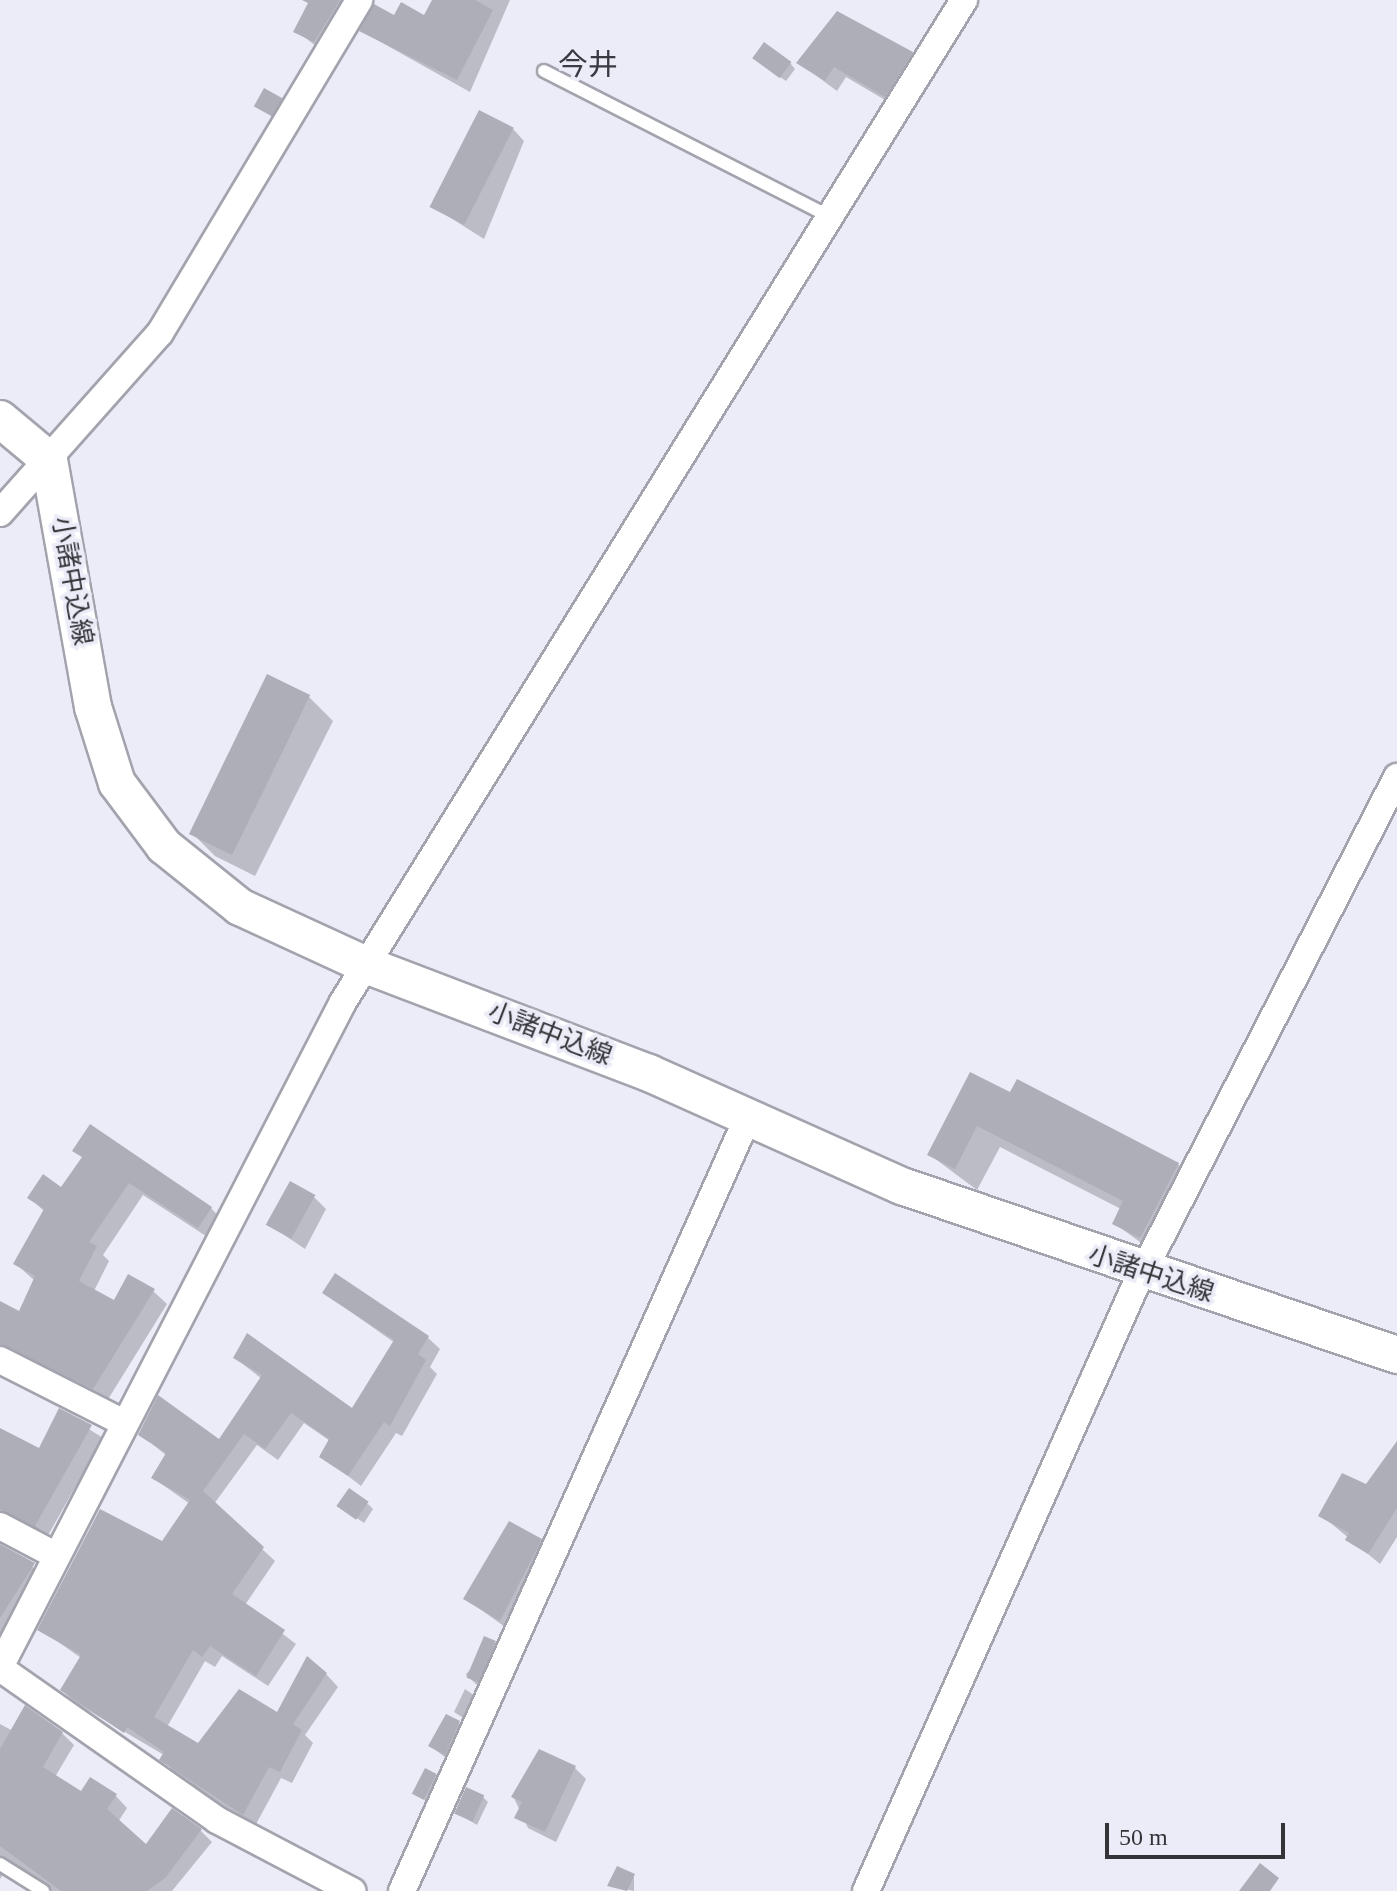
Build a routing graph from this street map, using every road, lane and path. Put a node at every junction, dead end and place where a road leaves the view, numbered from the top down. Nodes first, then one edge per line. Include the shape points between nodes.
1 (359, 0) edge
2 (964, 0) edge
3 (544, 71) dead end
4 (832, 218) junction
5 (0, 419) edge
6 (49, 460) junction
7 (0, 513) edge
8 (1397, 777) edge
9 (366, 965) junction
10 (747, 1119) junction
11 (1149, 1272) junction
12 (1397, 1355) edge
13 (0, 1360) edge
14 (124, 1423) junction
15 (0, 1526) edge
16 (53, 1554) junction
17 (0, 1668) edge
18 (0, 1864) edge
19 (43, 1891) edge
20 (352, 1891) edge
21 (402, 1891) edge
22 (866, 1891) edge

1 - 6 street via 202,271 160,333
2 - 4 street
3 - 4 lane
4 - 9 street
5 - 6 main road
6 - 7 street
6 - 9 main road, 小諸中込線 via 101,743 135,814 240,907
8 - 11 street
9 - 10 main road, 小諸中込線 via 585,1046
9 - 14 street
10 - 11 main road, 小諸中込線 via 902,1186
10 - 21 street
11 - 12 main road, 小諸中込線
11 - 22 street via 1133,1291
13 - 14 street
14 - 16 street
15 - 16 street
16 - 17 street
17 - 20 street via 217,1820
18 - 19 lane

